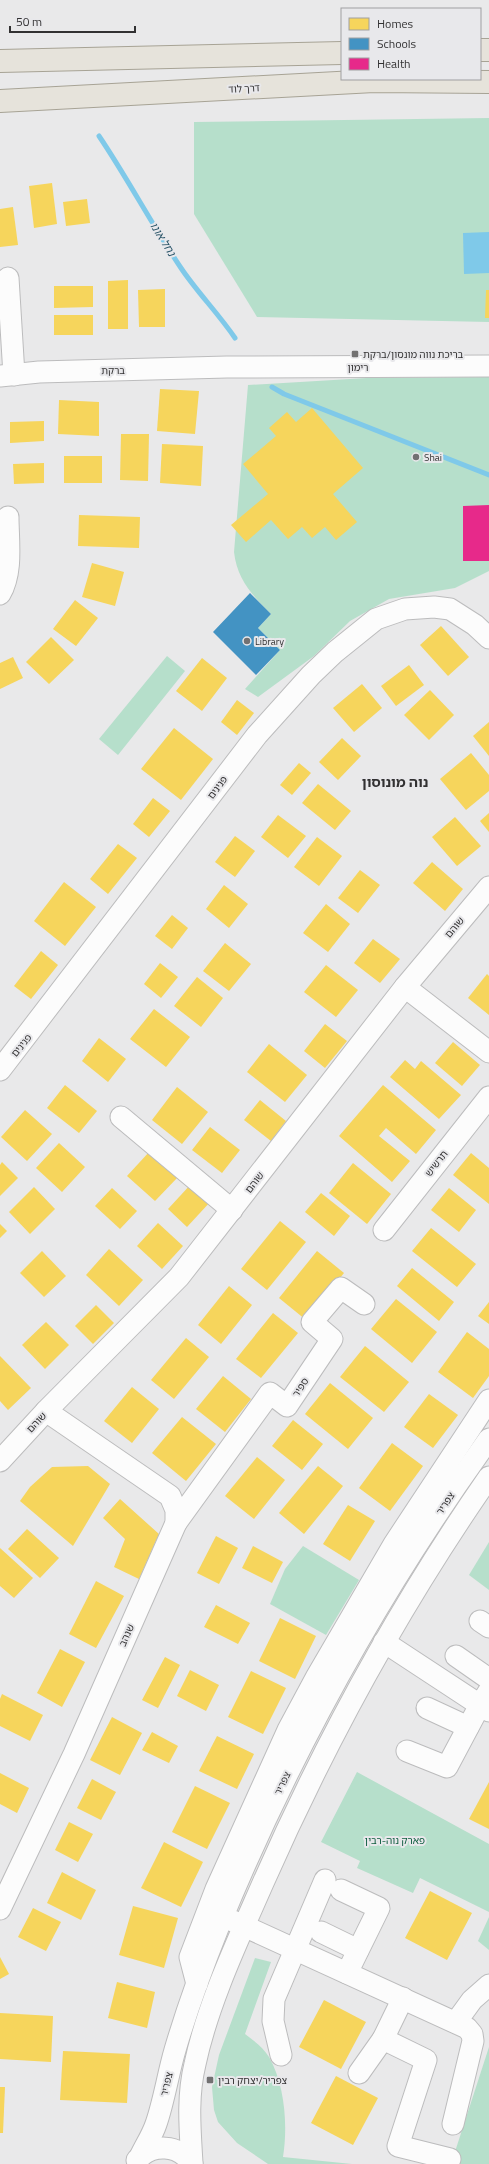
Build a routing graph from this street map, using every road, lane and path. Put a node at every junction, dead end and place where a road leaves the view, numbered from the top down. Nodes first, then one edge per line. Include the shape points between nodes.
1 (341, 53) edge
2 (0, 61) edge
3 (489, 82) edge
4 (0, 101) edge
5 (8, 278) dead end
6 (489, 366) edge
7 (227, 367) joint
8 (7, 375) edge
9 (8, 517) dead end
10 (0, 594) edge
11 (489, 638) edge
12 (489, 887) edge
13 (404, 987) junction
14 (489, 1052) edge
15 (0, 1070) edge
16 (489, 1097) edge
17 (121, 1117) dead end
18 (232, 1210) junction
19 (384, 1230) dead end
20 (364, 1304) dead end
21 (489, 1400) edge
22 (46, 1411) junction
23 (489, 1438) edge
24 (0, 1461) edge
25 (467, 1471) junction
26 (488, 1482) edge
27 (176, 1523) junction
28 (384, 1642) junction
29 (456, 1656) dead end
30 (489, 1679) edge
31 (486, 1702) edge
32 (427, 1708) dead end
33 (468, 1727) junction
34 (407, 1751) dead end
35 (0, 1909) edge
36 (223, 1916) junction
37 (245, 1926) junction
38 (321, 1932) dead end
39 (295, 1949) junction
40 (358, 1950) junction
41 (347, 1973) junction
42 (197, 1984) junction
43 (489, 1985) edge
44 (403, 1998) junction
45 (456, 2022) junction
46 (383, 2039) junction
47 (281, 2054) dead end
48 (359, 2073) dead end
49 (453, 2124) dead end
50 (450, 2159) dead end
51 (135, 2161) edge
52 (192, 2163) edge

1 - 2 main road
3 - 4 main road, דרך לוד via 374,81
5 - 8 street
6 - 7 street, רימון
7 - 8 street, ברקת
9 - 10 street via 8,564 4,587
11 - 15 street, פנינים via 475,625 450,609 405,608 376,619 335,652 257,735
12 - 13 street, שוהם
13 - 14 street
13 - 18 street, שוהם
16 - 19 street, תרשיש
17 - 18 street
18 - 22 street, שוהם via 179,1277
20 - 27 street, ספיר via 341,1288 312,1322 332,1339 287,1406 270,1393
21 - 42 street via 394,1544 288,1730 219,1882 190,1957
22 - 24 street, שוהם
22 - 27 street via 170,1496 176,1510
23 - 25 street, צפריר
25 - 26 street
25 - 36 street, צפריר via 383,1598 332,1688 274,1801
26 - 28 street via 421,1579
27 - 35 street, שנהב via 74,1754
28 - 31 street
28 - 37 street via 335,1730
29 - 30 street
31 - 33 street
32 - 33 street
33 - 34 street via 447,1767
36 - 37 street
36 - 42 street, צפריר
37 - 39 street
37 - 52 street via 218,1993 195,2064 189,2102
38 - 40 street
39 - 40 street via 333,1885 379,1908
39 - 41 street
39 - 47 street via 274,1999 272,2021
40 - 41 street
41 - 44 street
42 - 51 street, צפריר via 175,2050 156,2124
43 - 45 street via 472,2000
44 - 45 street
44 - 46 street
45 - 49 street via 467,2028 472,2034 473,2041
46 - 48 street
46 - 50 street via 426,2060 398,2146
51 - 52 street via 151,2150 167,2148 184,2154

